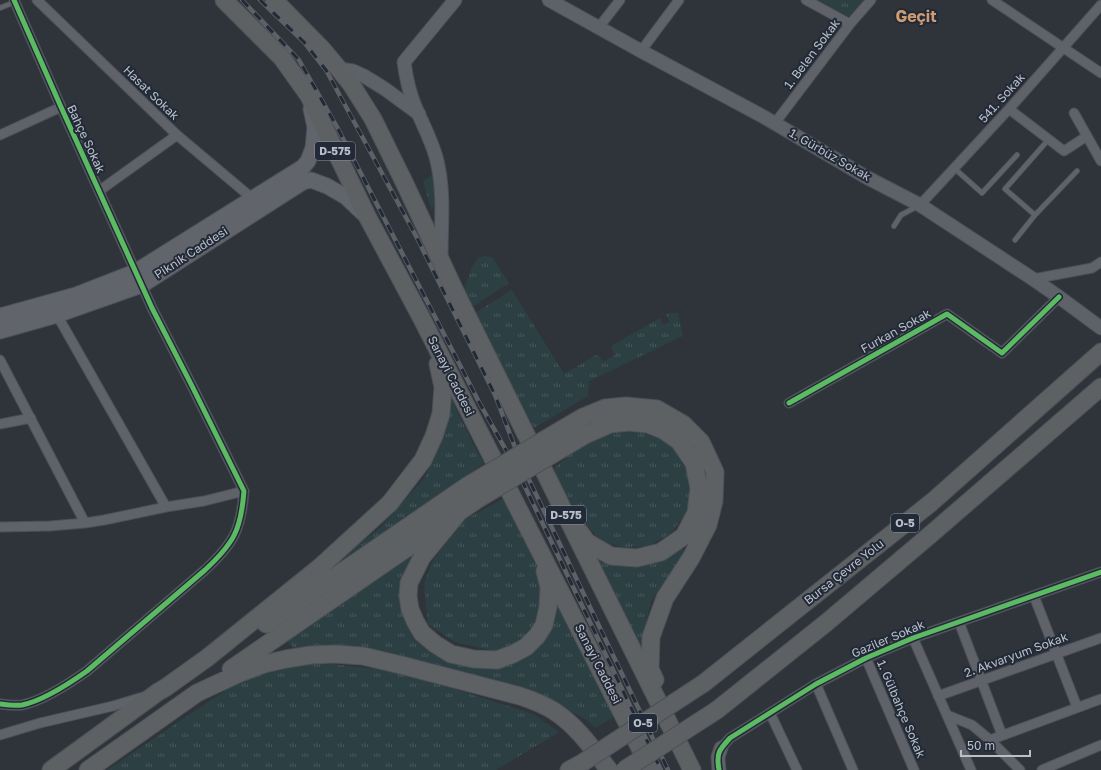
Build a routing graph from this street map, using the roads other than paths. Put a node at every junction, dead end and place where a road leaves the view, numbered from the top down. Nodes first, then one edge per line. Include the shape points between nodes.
1 (37, 0) edge
2 (224, 0) edge
3 (274, 0) edge
4 (455, 0) edge
5 (549, 0) edge
6 (620, 0) edge
7 (679, 0) edge
8 (806, 0) edge
9 (871, 0) edge
10 (992, 0) edge
11 (15, 1) edge
12 (1101, 5) edge
13 (0, 8) edge
14 (850, 24) junction
15 (599, 28) junction
16 (1063, 48) junction
17 (641, 51) junction
18 (339, 69) junction
19 (1101, 73) edge
20 (309, 96) junction
21 (61, 107) junction
22 (1009, 109) junction
23 (1074, 113) dead end
24 (419, 114) junction
25 (775, 123) junction
26 (0, 135) edge
27 (177, 135) junction
28 (1088, 136) junction
29 (1049, 139) junction
30 (1018, 155) dead end
31 (1101, 161) edge
32 (954, 168) junction
33 (1077, 171) dead end
34 (99, 191) junction
35 (253, 199) junction
36 (920, 205) junction
37 (1035, 215) junction
38 (367, 216) junction
39 (894, 226) dead end
40 (1015, 240) dead end
41 (441, 260) junction
42 (1101, 262) edge
43 (138, 278) junction
44 (1033, 279) junction
45 (1060, 297) junction
46 (57, 315) junction
47 (0, 316) edge
48 (422, 318) junction
49 (1101, 328) edge
50 (0, 331) edge
51 (1100, 354) edge
52 (0, 360) edge
53 (1101, 387) edge
54 (789, 403) dead end
55 (31, 418) junction
56 (0, 424) edge
57 (244, 491) junction
58 (472, 493) junction
59 (560, 503) junction
60 (166, 507) junction
61 (459, 512) junction
62 (85, 523) junction
63 (0, 527) edge
64 (542, 553) junction
65 (1101, 572) edge
66 (1034, 596) junction
67 (959, 622) junction
68 (913, 638) junction
69 (1101, 638) edge
70 (1056, 654) junction
71 (866, 658) junction
72 (981, 680) junction
73 (816, 684) junction
74 (162, 690) junction
75 (197, 693) junction
76 (938, 696) junction
77 (1101, 699) edge
78 (0, 704) edge
79 (1077, 707) junction
80 (770, 713) junction
81 (947, 715) junction
82 (0, 735) edge
83 (1002, 735) junction
84 (990, 740) junction
85 (1101, 745) edge
86 (721, 748) joint
87 (689, 763) edge
88 (54, 768) edge
89 (574, 768) edge
90 (88, 770) edge
91 (609, 770) edge
92 (624, 770) edge
93 (651, 770) edge
94 (720, 770) edge
95 (797, 770) edge
96 (853, 770) edge
97 (914, 770) edge
98 (971, 770) edge
99 (1020, 770) edge
100 (1042, 770) edge

1 - 27 street, Hasat Sokak
2 - 20 highway, Sanayi Caddesi / D-575 via 282,58
3 - 18 highway, D-575
4 - 24 main road via 404,62 410,93
5 - 15 main road, 1. Gürbüz Sokak
6 - 15 street
7 - 17 street
8 - 14 street
9 - 14 street, 1. Belen Sokak
10 - 16 street
11 - 13 lane
11 - 21 street, Bahçe Sokak
12 - 16 street, 541. Sokak
14 - 25 street, 1. Belen Sokak
15 - 17 main road, 1. Gürbüz Sokak
16 - 19 street
16 - 22 street, 541. Sokak
17 - 25 main road, 1. Gürbüz Sokak
18 - 24 main road via 364,76
18 - 41 highway, D-575 via 380,132
20 - 35 main road, Piknik Caddesi via 315,126 313,148 308,161 303,167
20 - 38 highway, Sanayi Caddesi / D-575
21 - 26 street
21 - 34 street, Bahçe Sokak
22 - 29 street
22 - 32 street, 541. Sokak
23 - 28 street
24 - 41 main road via 431,141 440,175
25 - 36 main road, 1. Gürbüz Sokak via 866,177
27 - 34 street
27 - 35 street, Hasat Sokak
28 - 29 street via 1064,151
28 - 31 street
29 - 37 lane via 1005,189
30 - 32 lane via 982,193
32 - 36 street, 541. Sokak
33 - 37 lane
34 - 43 street, Bahçe Sokak
35 - 43 main road, Piknik Caddesi
36 - 39 lane via 901,215
36 - 44 main road, 1. Gürbüz Sokak
37 - 40 lane
38 - 43 main road, Piknik Caddesi via 346,197 327,186 311,180 303,182
38 - 48 highway, Sanayi Caddesi / D-575
41 - 59 highway, D-575
42 - 44 street via 1092,268
43 - 46 main road, Piknik Caddesi
43 - 47 main road, Piknik Caddesi
43 - 57 street, Bahçe Sokak
44 - 45 main road, 1. Gürbüz Sokak
45 - 49 main road, 1. Gürbüz Sokak
45 - 54 street, Furkan Sokak via 1002,353 947,314
46 - 50 main road, Piknik Caddesi
46 - 60 street
48 - 64 highway, Sanayi Caddesi / D-575
48 - 74 highway via 437,360 443,387 441,414 423,460 390,503 320,567 207,658
51 - 89 highway, Bursa Çevre Yolu / O-5, bridge via 932,502 704,683
52 - 55 street
53 - 92 highway, O-5, bridge via 826,623 717,710
55 - 56 street
55 - 62 street
57 - 60 street
57 - 78 street via 242,516 235,535 227,548 205,570 78,677 29,703 14,706
58 - 59 highway, bridge via 610,424 648,424 663,430 679,441 694,463 699,488 696,513 684,536 662,552 637,558 611,556 587,542
58 - 61 highway
58 - 74 highway
58 - 87 highway, bridge via 544,440 583,417 605,408 626,406 657,409 683,424 702,442 715,472 714,501 708,525 691,558 665,598 652,637 650,669
59 - 87 highway, D-575
60 - 62 street
61 - 64 highway via 422,557 409,583 408,596 410,609 422,633 451,654 497,660 526,647 537,636 544,625 548,607 549,587
61 - 75 highway
62 - 63 street
64 - 93 highway, Sanayi Caddesi / D-575
65 - 66 street, Gaziler Sokak
66 - 67 street, Gaziler Sokak
66 - 70 street
67 - 68 street, Gaziler Sokak
67 - 72 street
68 - 71 street, Gaziler Sokak
68 - 76 street
69 - 70 street, 2. Akvaryum Sokak
70 - 72 street, 2. Akvaryum Sokak
70 - 79 street
71 - 73 street, Gaziler Sokak
71 - 97 street, 1. Gülbahçe Sokak
72 - 76 street, 2. Akvaryum Sokak
72 - 83 street
73 - 80 street, Gaziler Sokak
73 - 96 street
74 - 82 street via 113,706 40,722
74 - 88 highway
75 - 90 highway
75 - 91 highway via 240,673 286,659 334,654 363,656 538,702 576,729
76 - 81 street
77 - 79 street
79 - 83 street
80 - 86 street, Gaziler Sokak via 730,738
80 - 95 street
81 - 84 street via 972,724
81 - 98 street
83 - 84 street
84 - 99 street
85 - 100 street
86 - 94 main road via 718,756

